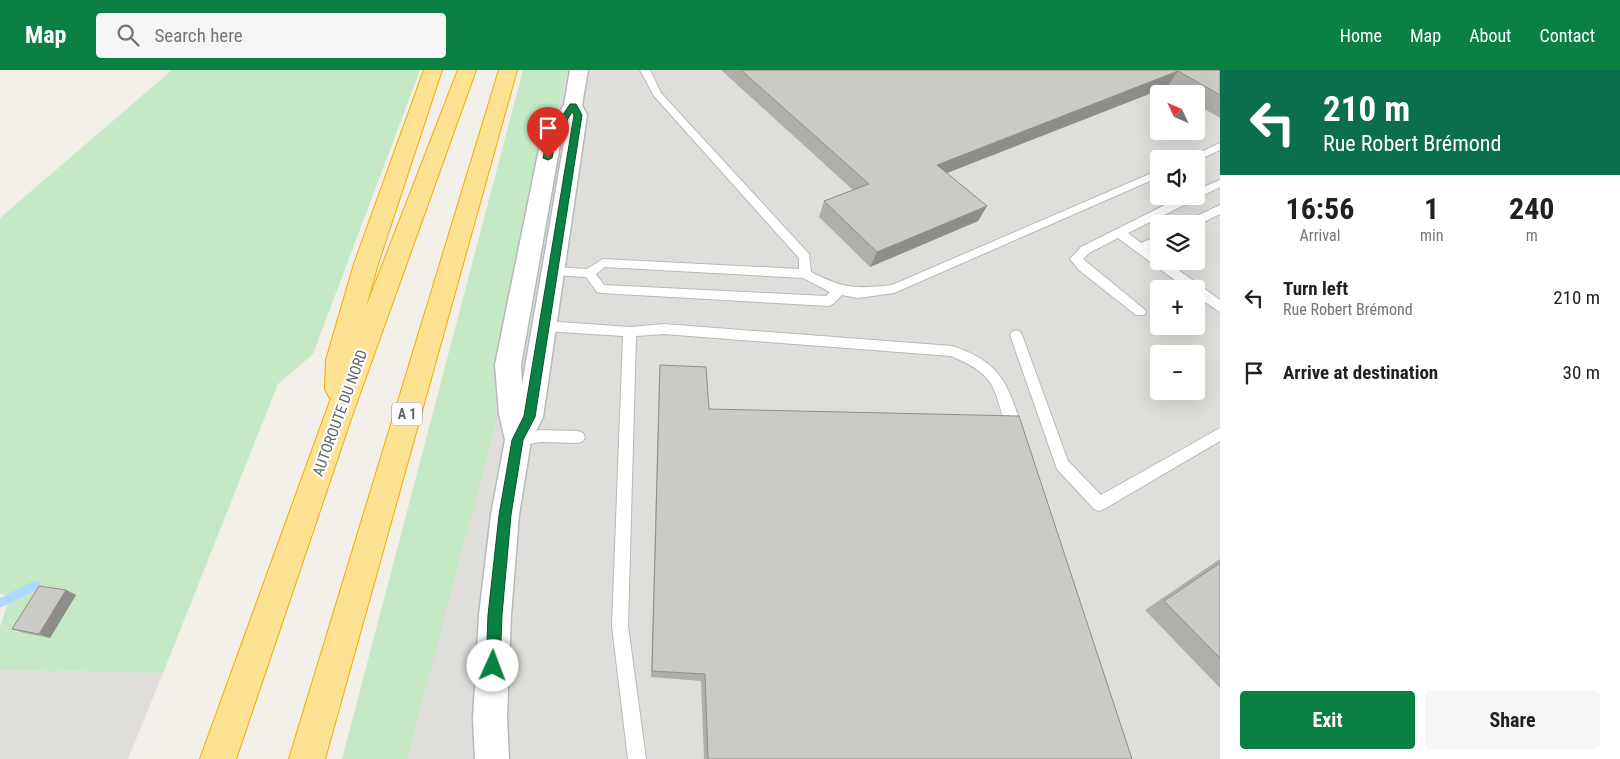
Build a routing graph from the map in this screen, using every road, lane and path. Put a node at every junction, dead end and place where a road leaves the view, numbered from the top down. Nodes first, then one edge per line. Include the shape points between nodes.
1 (433, 70) edge
2 (467, 70) edge
3 (508, 70) edge
4 (578, 70) edge
5 (645, 70) edge
6 (573, 106) junction
7 (1220, 146) edge
8 (1205, 153) edge
9 (1150, 177) edge
10 (1220, 183) edge
11 (1205, 191) edge
12 (1176, 205) edge
13 (1220, 209) edge
14 (1205, 216) edge
15 (1119, 232) junction
16 (1150, 243) edge
17 (1140, 248) junction
18 (525, 271) junction
19 (553, 272) junction
20 (589, 273) junction
21 (805, 274) junction
22 (1184, 280) edge
23 (839, 290) junction
24 (1205, 296) edge
25 (1220, 307) edge
26 (1140, 312) dead end
27 (515, 326) junction
28 (544, 326) junction
29 (630, 332) junction
30 (1016, 335) dead end
31 (338, 416) junction
32 (1220, 434) edge
33 (578, 437) dead end
34 (518, 440) junction
35 (1020, 443) edge
36 (218, 759) edge
37 (308, 759) edge
38 (492, 759) edge
39 (637, 759) edge

1 - 31 highway via 366,264 339,360
2 - 31 highway, AUTOROUTE DU NORD
3 - 37 highway, A 1
4 - 6 street
5 - 21 lane via 657,94 805,257
6 - 18 street via 551,139
6 - 19 street via 578,115
7 - 8 lane
9 - 23 lane via 894,289 858,293
10 - 11 lane
12 - 15 lane
13 - 14 lane
15 - 17 lane
15 - 26 lane via 1085,250 1076,259
16 - 17 lane
17 - 22 lane
18 - 19 street
18 - 27 street
19 - 20 lane
19 - 28 street
20 - 21 lane via 603,263
20 - 23 lane via 601,289 829,301
21 - 23 lane
24 - 25 lane
27 - 28 street
27 - 34 street via 508,365 512,414
28 - 29 lane
28 - 34 street via 530,417
29 - 35 lane via 664,329 952,351 980,363 998,379
29 - 39 lane via 620,626
30 - 32 lane via 1062,465 1100,504
31 - 36 highway, AUTOROUTE DU NORD
33 - 34 lane via 540,436
34 - 38 street via 505,515 495,615 490,718

